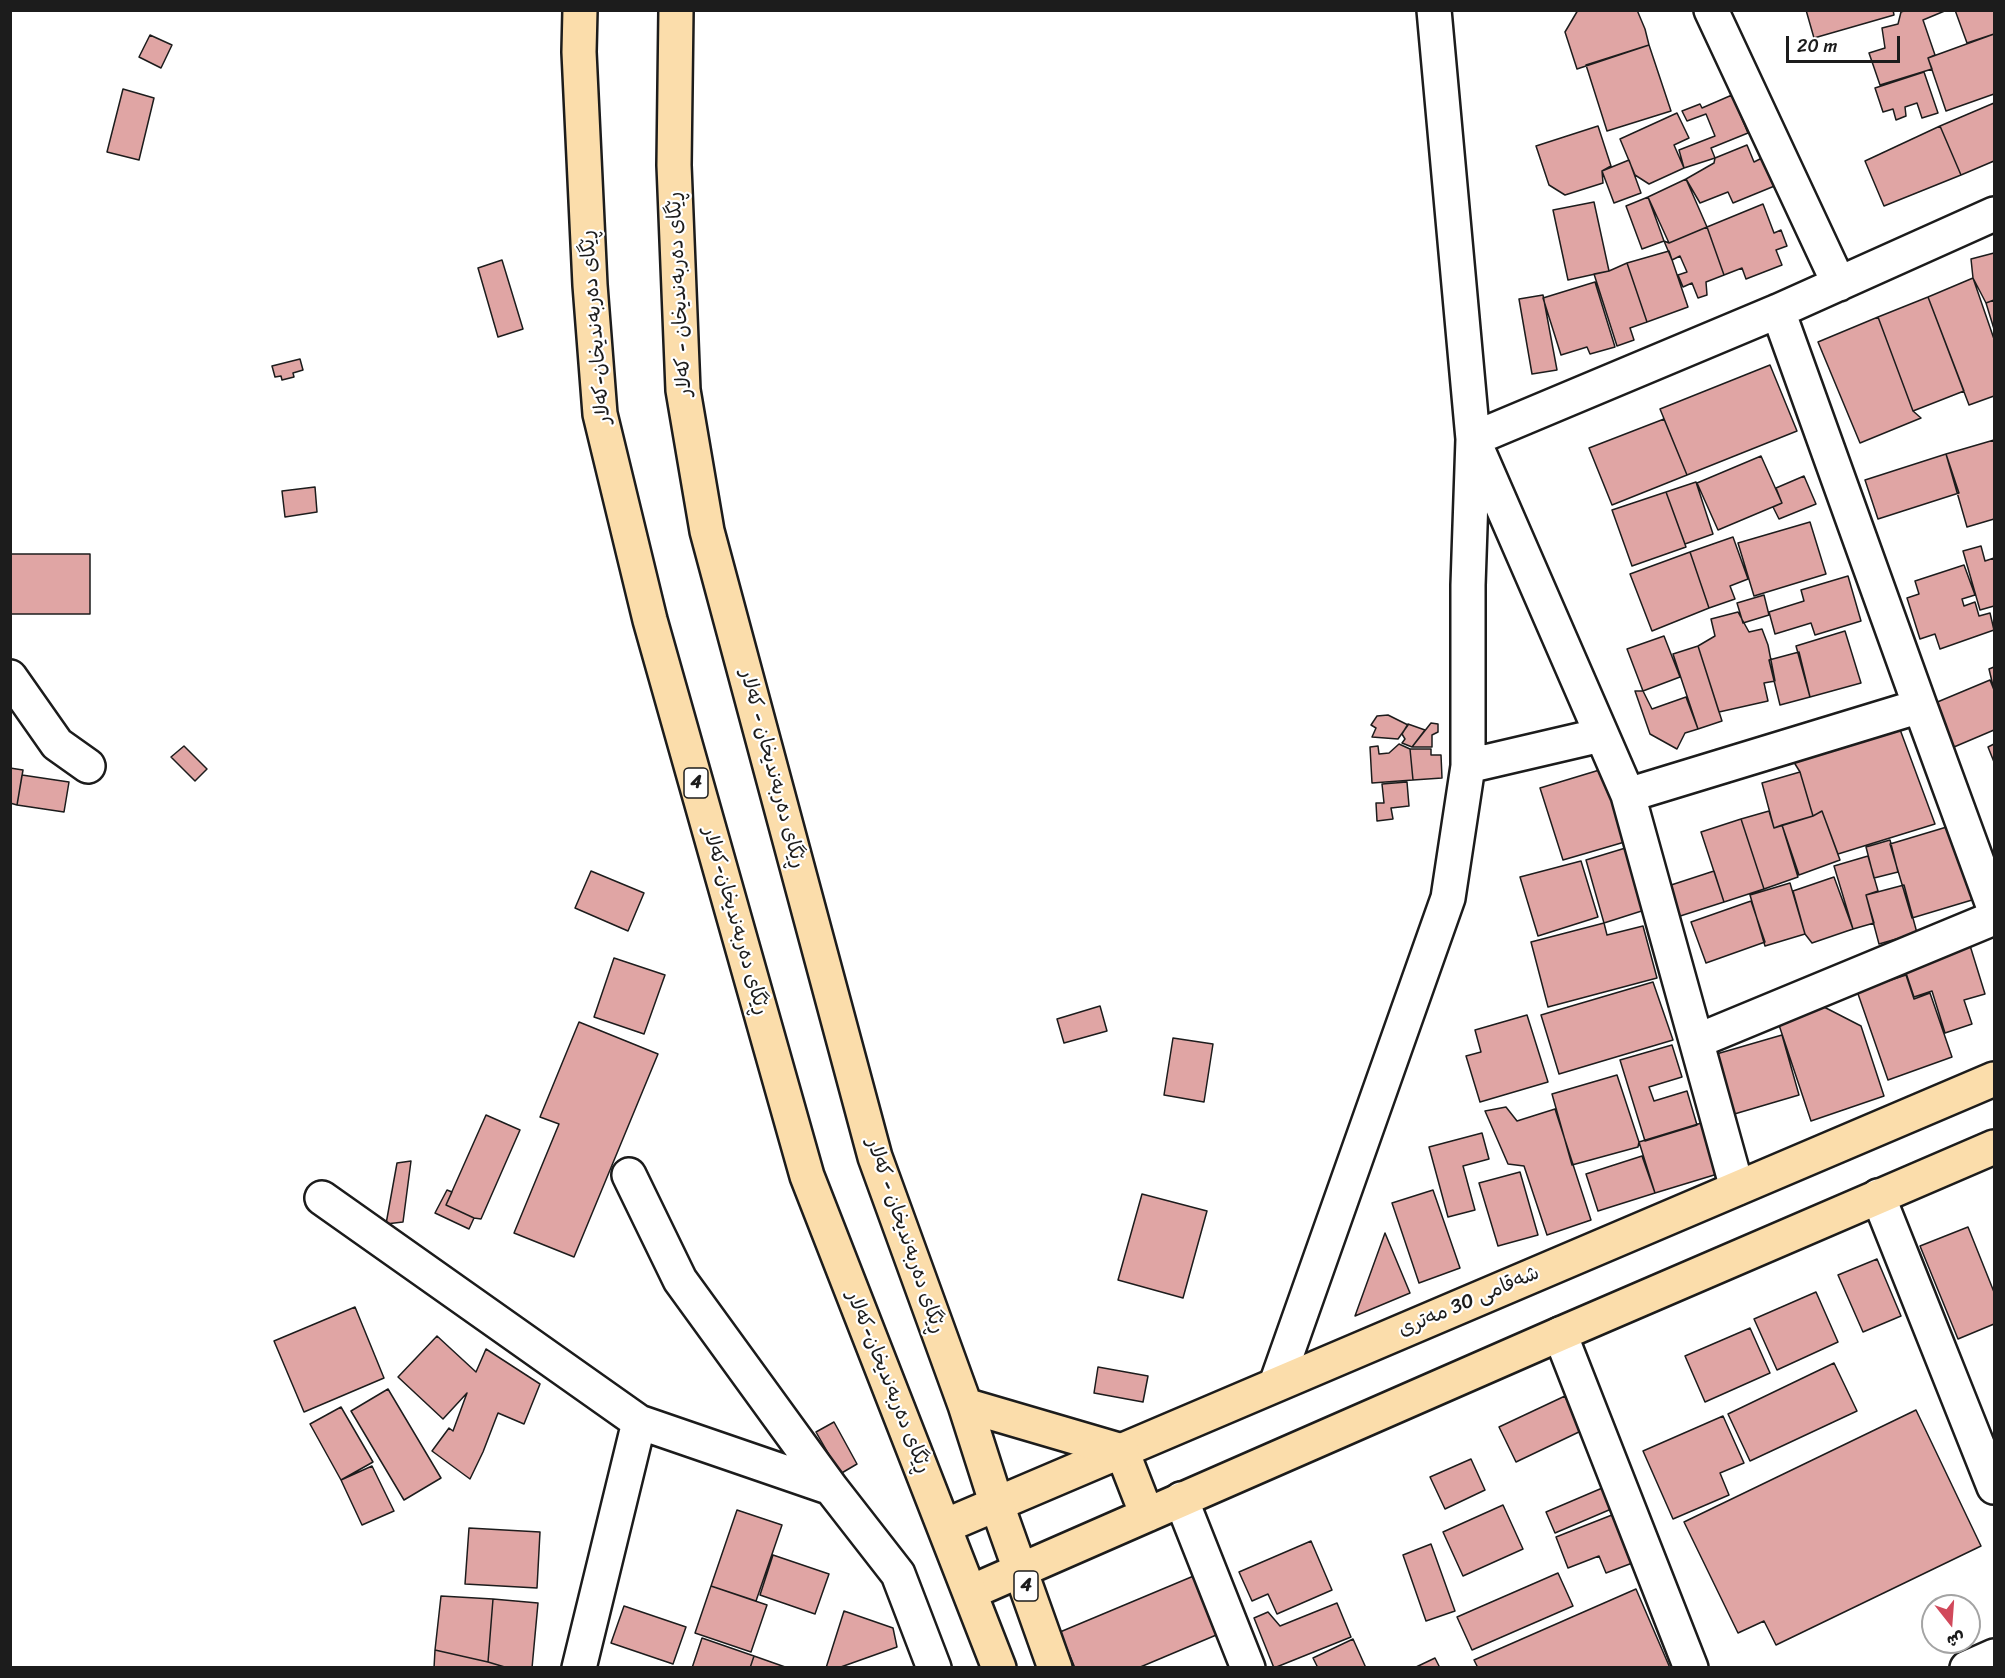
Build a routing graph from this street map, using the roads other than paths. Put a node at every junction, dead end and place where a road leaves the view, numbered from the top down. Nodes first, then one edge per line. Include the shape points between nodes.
1 (580, 10) edge
2 (676, 10) edge
3 (1434, 10) edge
4 (1711, 10) edge
5 (1995, 214) edge
6 (1839, 284) junction
7 (1779, 311) junction
8 (1473, 439) junction
9 (10, 677) edge
10 (1920, 706) junction
11 (1601, 735) junction
12 (88, 766) dead end
13 (1468, 766) junction
14 (1628, 795) junction
15 (1995, 908) edge
16 (1995, 918) edge
17 (1697, 1041) junction
18 (1995, 1079) edge
19 (1995, 1147) edge
20 (629, 1175) dead end
21 (1737, 1188) junction
22 (1878, 1196) junction
23 (322, 1198) dead end
24 (1560, 1334) junction
25 (1276, 1384) junction
26 (965, 1405) junction
27 (639, 1422) junction
28 (1122, 1451) junction
29 (1995, 1487) edge
30 (831, 1488) junction
31 (1181, 1499) junction
32 (997, 1505) junction
33 (1147, 1515) junction
34 (945, 1526) junction
35 (1021, 1570) junction
36 (971, 1592) junction
37 (1995, 1656) edge
38 (579, 1668) edge
39 (934, 1668) edge
40 (999, 1668) edge
41 (1055, 1668) edge
42 (1248, 1668) edge
43 (1691, 1668) edge
44 (1967, 1668) edge

1 - 34 main road, ڕێگای دەربەندیخان-کەلار / 4 via 590,285 600,414 650,620 807,1176
2 - 26 main road, ڕێگای دەربەندیخان - کەلار / 4 via 674,165 683,390 707,531 874,1158
3 - 8 street
4 - 6 street
5 - 6 street
6 - 7 street
7 - 8 street
7 - 10 street
8 - 11 street
8 - 13 street
9 - 12 street via 57,744
10 - 14 street
10 - 15 street
11 - 13 street
11 - 14 street
13 - 25 street via 1448,898
14 - 17 street
16 - 17 street
17 - 21 street
18 - 21 main road, شەقامی 30 مەتری
19 - 22 main road
20 - 30 street via 680,1280
21 - 25 main road, شەقامی 30 مەتری
22 - 24 main road
22 - 29 street
23 - 27 street
24 - 31 main road
24 - 43 street
25 - 28 main road, شەقامی 30 مەتری
26 - 28 main road
26 - 32 main road, ڕێگای دەربەندیخان - کەلار / 4
27 - 30 street
27 - 38 street
28 - 32 main road, شەقامی 30 مەتری
28 - 33 main road
30 - 39 street via 898,1574
31 - 33 main road
31 - 42 street
32 - 34 main road, شەقامی 30 مەتری
32 - 35 main road, 4
33 - 35 main road
34 - 36 main road, 4
35 - 36 main road
35 - 41 main road, 4
36 - 40 main road, 4
37 - 44 street

